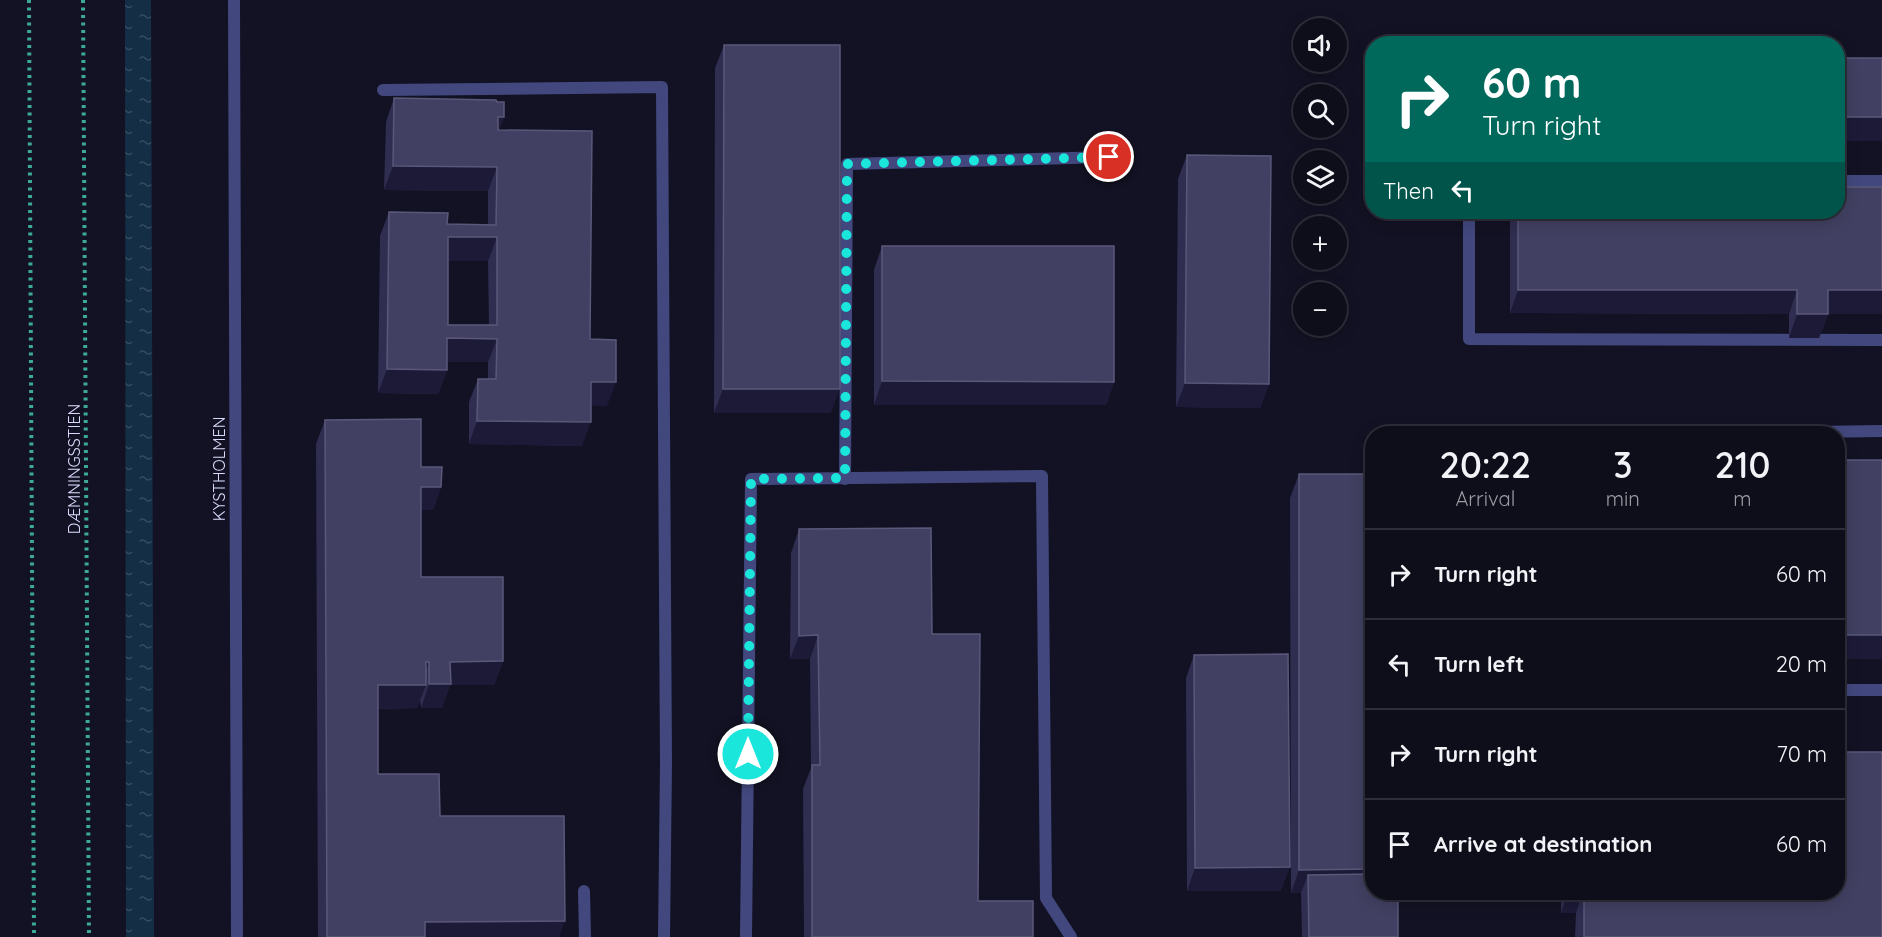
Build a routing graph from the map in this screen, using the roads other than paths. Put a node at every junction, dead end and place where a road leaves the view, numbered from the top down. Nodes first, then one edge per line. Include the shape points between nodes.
1 (234, 0) edge
2 (383, 90) dead end
3 (1109, 157) dead end
4 (1845, 181) edge
5 (1882, 181) edge
6 (1468, 219) edge
7 (1882, 340) edge
8 (1882, 431) edge
9 (1845, 432) edge
10 (845, 478) junction
11 (1845, 690) edge
12 (1882, 690) edge
13 (584, 891) dead end
14 (237, 937) edge
15 (585, 937) edge
16 (664, 937) edge
17 (746, 937) edge
18 (1071, 937) edge

1 - 14 street, KYSTHOLMEN
2 - 16 street via 662,87
3 - 10 street via 847,164
4 - 5 street
6 - 7 street via 1469,339
8 - 9 street
10 - 17 street via 751,479
10 - 18 street via 1042,476 1047,898
11 - 12 street
13 - 15 street

